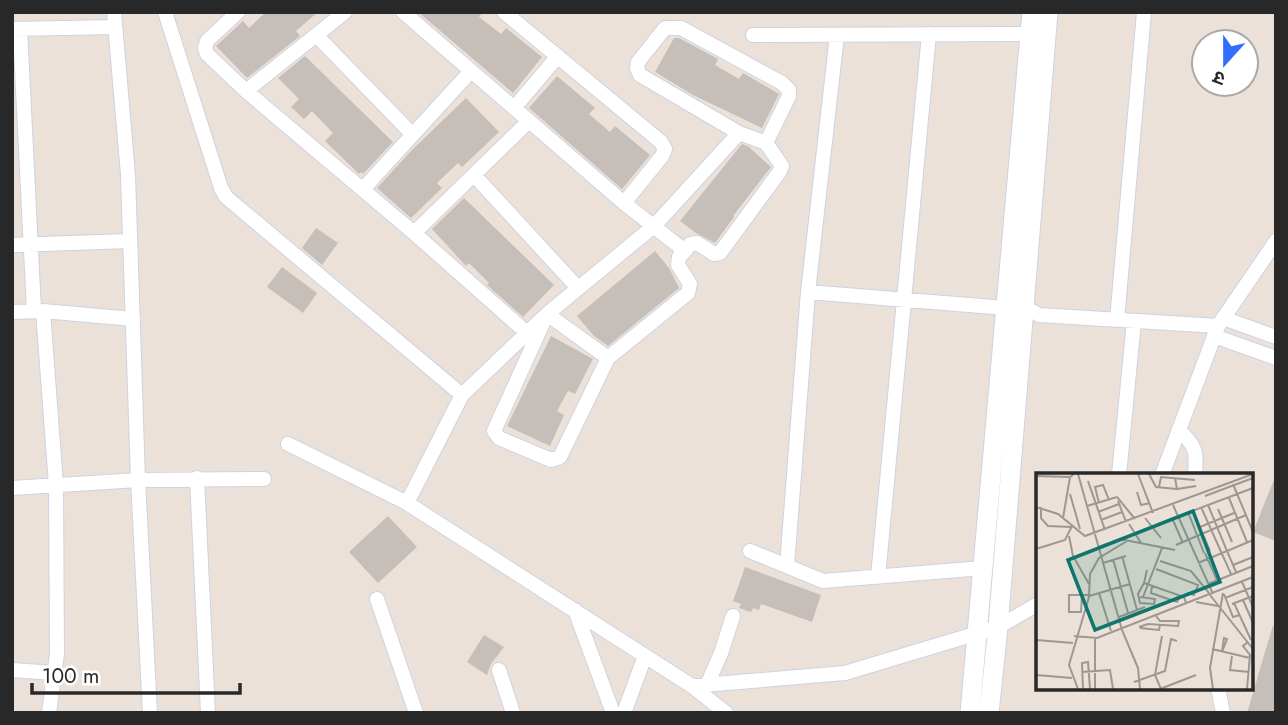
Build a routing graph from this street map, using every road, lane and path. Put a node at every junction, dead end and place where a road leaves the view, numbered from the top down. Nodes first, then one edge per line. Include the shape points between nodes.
1 (165, 12) edge
2 (238, 12) edge
3 (504, 12) edge
4 (1032, 12) edge
5 (1048, 12) edge
6 (1144, 12) edge
7 (408, 14) edge
8 (336, 15) edge
9 (114, 20) edge
10 (16, 29) edge
11 (837, 34) junction
12 (929, 34) junction
13 (1030, 34) junction
14 (316, 35) junction
15 (753, 35) dead end
16 (558, 56) junction
17 (471, 71) junction
18 (246, 91) junction
19 (18, 94) edge
20 (514, 108) junction
21 (529, 121) junction
22 (739, 133) junction
23 (412, 134) junction
24 (766, 143) junction
25 (474, 175) junction
26 (363, 189) junction
27 (624, 203) junction
28 (654, 226) junction
29 (414, 233) junction
30 (130, 241) junction
31 (1276, 241) edge
32 (31, 243) junction
33 (12, 245) edge
34 (684, 251) junction
35 (578, 288) junction
36 (808, 292) junction
37 (904, 301) junction
38 (1015, 307) junction
39 (38, 311) junction
40 (12, 312) edge
41 (547, 314) junction
42 (133, 319) junction
43 (1117, 320) junction
44 (1134, 321) junction
45 (1219, 327) junction
46 (527, 333) junction
47 (1276, 337) edge
48 (608, 358) junction
49 (1276, 358) edge
50 (462, 395) junction
51 (1179, 430) junction
52 (288, 444) dead end
53 (1119, 473) edge
54 (1163, 473) edge
55 (1195, 473) edge
56 (197, 478) junction
57 (264, 479) dead end
58 (138, 480) junction
59 (56, 485) junction
60 (12, 488) edge
61 (407, 503) junction
62 (750, 551) dead end
63 (787, 566) junction
64 (983, 568) junction
65 (878, 577) junction
66 (377, 599) dead end
67 (1036, 605) edge
68 (575, 611) junction
69 (733, 616) dead end
70 (998, 627) junction
71 (977, 634) junction
72 (645, 656) junction
73 (12, 670) edge
74 (499, 670) dead end
75 (55, 673) junction
76 (699, 685) junction
77 (1217, 690) edge
78 (49, 713) edge
79 (150, 713) edge
80 (208, 713) edge
81 (416, 713) edge
82 (513, 713) edge
83 (613, 713) edge
84 (624, 713) edge
85 (726, 713) edge
86 (970, 713) edge
87 (989, 713) edge
88 (1223, 713) edge

1 - 50 street via 226,197
2 - 18 street via 205,48
3 - 16 street
4 - 13 street
5 - 38 street
6 - 43 street
7 - 17 street
8 - 14 street
9 - 10 street
9 - 30 street
10 - 19 street
11 - 12 street
11 - 15 street
11 - 36 street
12 - 13 street
12 - 37 street
13 - 38 street
14 - 18 street
14 - 23 street
16 - 20 street
16 - 27 street via 657,137 665,149
17 - 20 street
17 - 23 street
18 - 26 street
19 - 32 street
20 - 21 street
21 - 25 street
21 - 27 street
22 - 24 street
22 - 24 street via 640,75 638,62 665,28 681,28 789,90
22 - 28 street
23 - 26 street
24 - 34 street via 780,162 780,171 720,253 697,243
25 - 29 street
25 - 35 street
26 - 29 street
27 - 28 street
28 - 34 street
28 - 35 street
29 - 46 street
30 - 32 street
30 - 42 street
31 - 45 street
32 - 33 street
32 - 39 street
34 - 48 street via 678,265 690,284 688,293
35 - 41 street
36 - 37 street
36 - 63 street
37 - 38 street
37 - 65 street
38 - 43 street via 1039,315
38 - 64 street
38 - 70 street
39 - 40 street
39 - 42 street
39 - 59 street
41 - 46 street
41 - 48 street
41 - 48 street via 494,431 499,438 551,460 560,457
42 - 58 street
43 - 44 street
44 - 45 street
44 - 53 street
45 - 47 street
45 - 49 street via 1235,342
45 - 51 street
46 - 50 street
50 - 61 street
51 - 54 street
51 - 55 street via 1192,442 1197,456
52 - 61 street
56 - 57 street
56 - 58 street
56 - 80 street
58 - 59 street
58 - 79 street
59 - 60 street
59 - 75 street
61 - 68 street
62 - 63 street
63 - 65 street via 823,580
64 - 65 street
64 - 71 street
66 - 81 street
67 - 70 street
68 - 72 street
68 - 83 street
69 - 76 street via 721,653
70 - 71 street
70 - 87 street
71 - 76 street via 845,673
71 - 86 street
72 - 76 street
72 - 84 street
73 - 75 street
74 - 82 street
75 - 78 street
76 - 85 street
77 - 88 street

